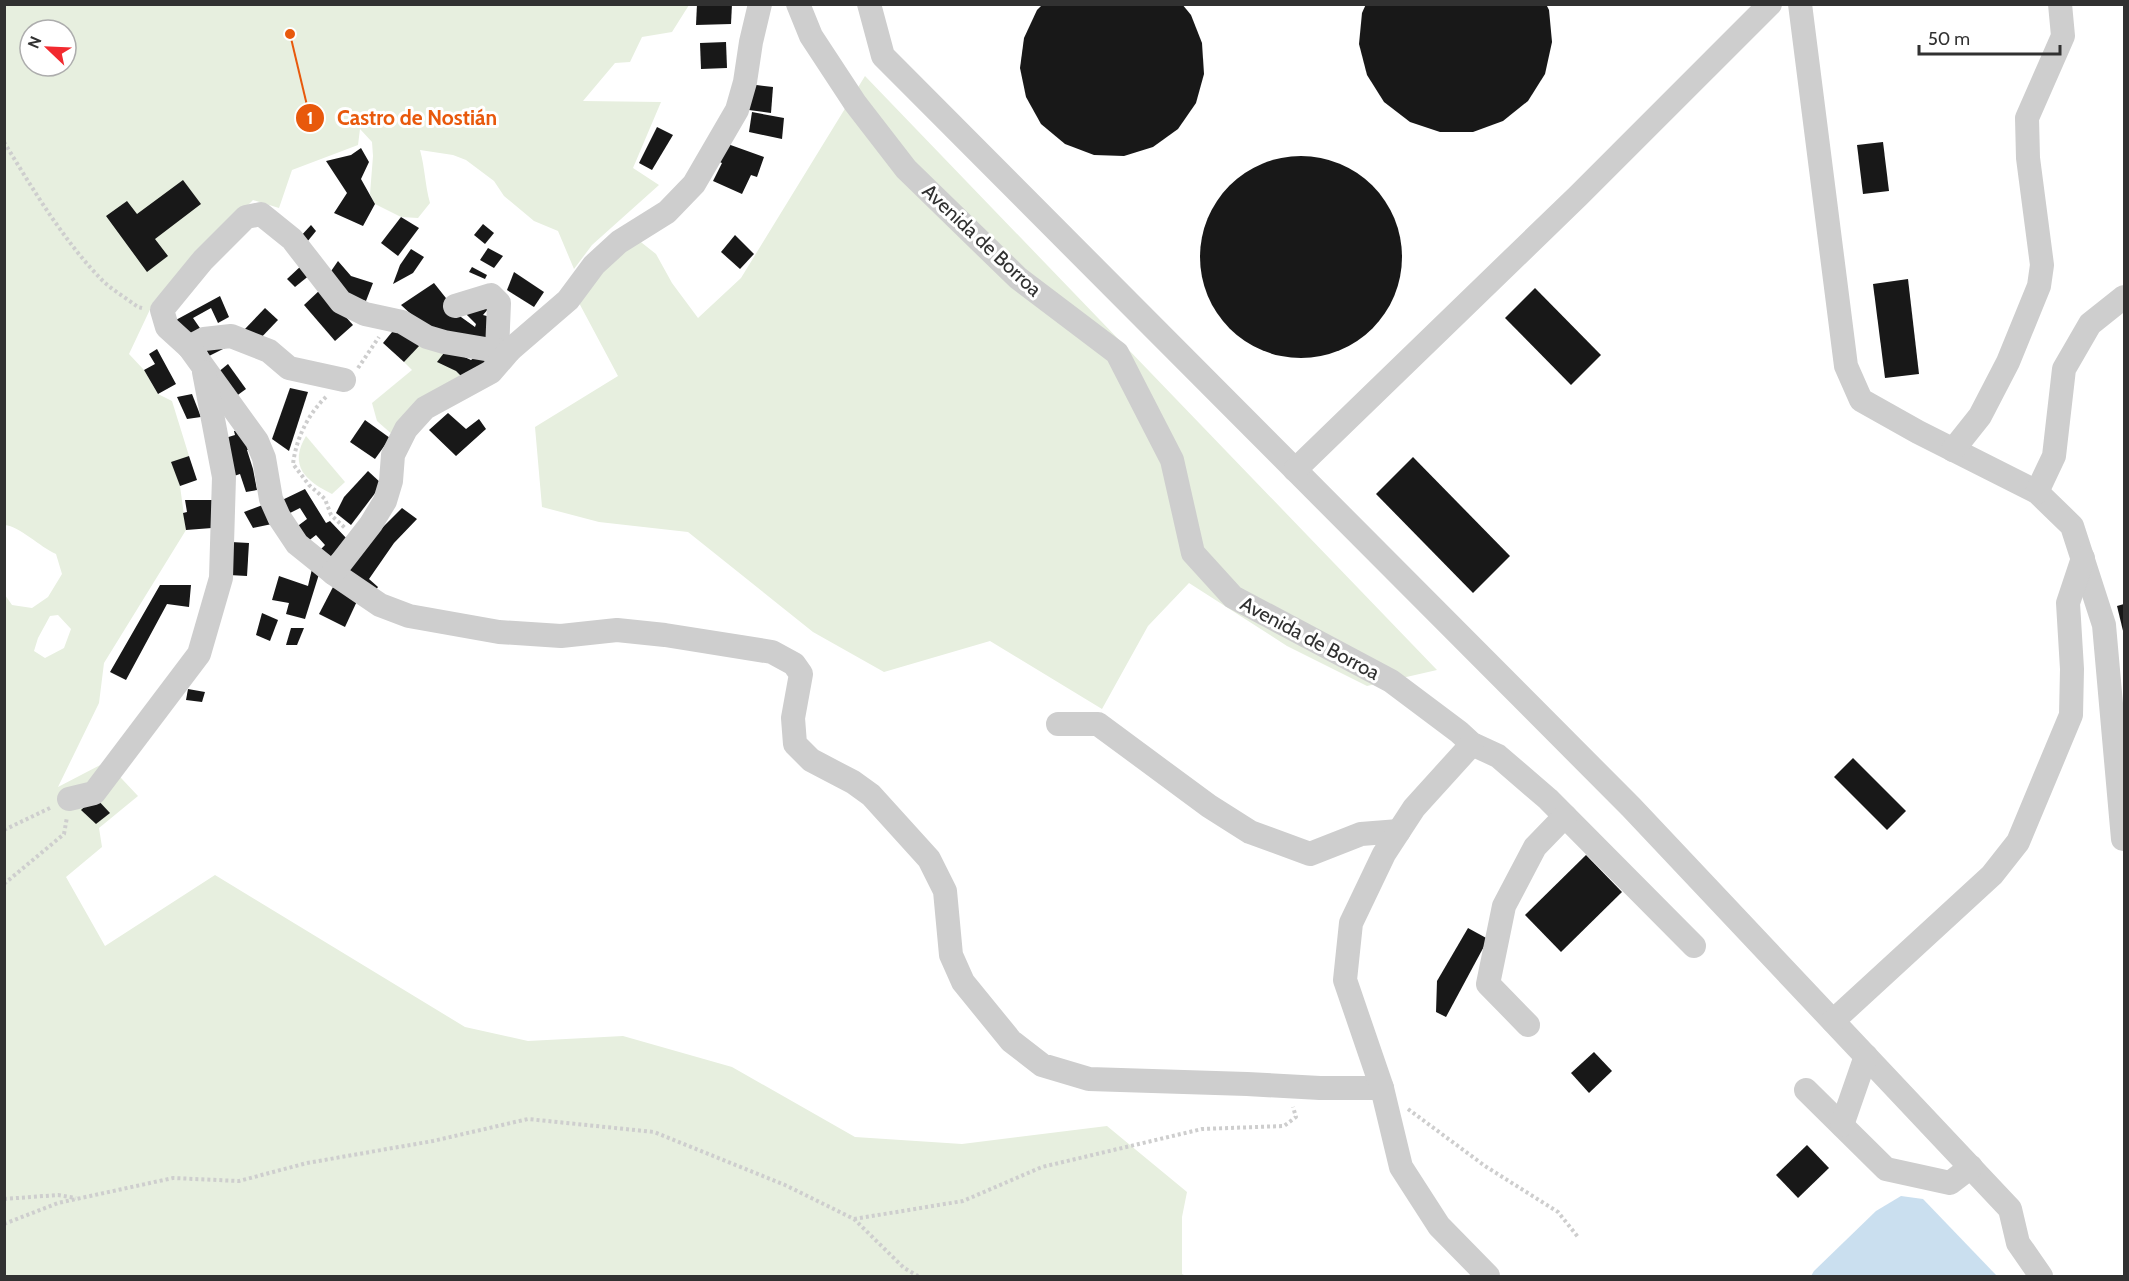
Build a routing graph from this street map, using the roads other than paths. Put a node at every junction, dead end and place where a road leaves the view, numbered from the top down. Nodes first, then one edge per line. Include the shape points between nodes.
1 (760, 4) edge
2 (798, 4) edge
3 (869, 4) edge
4 (1770, 4) edge
5 (1778, 4) edge
6 (1800, 4) edge
7 (2060, 4) edge
8 (1803, 28) junction
9 (2124, 297) edge
10 (455, 306) dead end
11 (503, 351) junction
12 (196, 355) junction
13 (344, 380) road end
14 (1953, 450) junction
15 (1295, 470) junction
16 (2037, 492) junction
17 (2083, 558) junction
18 (333, 573) junction
19 (1058, 724) dead end
20 (1472, 744) junction
21 (69, 799) road end
22 (1566, 816) junction
23 (1400, 831) junction
24 (2123, 839) edge
25 (1694, 946) dead end
26 (1833, 1021) junction
27 (1528, 1025) dead end
28 (1866, 1056) junction
29 (1382, 1088) junction
30 (1806, 1090) dead end
31 (1842, 1125) junction
32 (1971, 1167) junction
33 (1488, 1276) edge
34 (2041, 1276) edge

1 - 11 street via 737,110 694,184 667,212 619,242 594,265 568,300
2 - 20 street, Avenida de Borroa via 811,36 855,103 906,169 1018,278 1117,353 1173,460 1193,553 1233,597 1391,681
3 - 15 street via 883,56
4 - 15 street
5 - 8 street
6 - 8 street
7 - 14 street via 2063,36 2027,118 2028,158 2042,264 2039,286 2008,362 1980,416
8 - 14 street via 1846,366 1861,400
9 - 16 street via 2090,324 2064,369 2054,456
10 - 11 street via 491,295 499,303
11 - 12 street via 426,337 402,322 364,314 340,302 292,239 261,214 246,217 203,260 162,310 167,327
11 - 18 street via 491,372 424,408 406,429 393,455 385,501
12 - 13 street via 204,339 231,336 269,351 289,368
12 - 18 street via 257,441 279,517 297,544
12 - 21 street via 224,477 221,578 199,654 94,793
14 - 16 street
15 - 26 street via 1631,807
16 - 17 street via 2072,526
17 - 24 street via 2104,625
17 - 26 street via 2068,603 2071,715 2018,842 1992,875
18 - 29 street via 372,601 409,616 499,632 561,636 617,630 665,635 772,652 794,664 801,674 793,718 795,744 811,760 871,795 929,859 945,891 951,955 963,982 1011,1041 1042,1065 1089,1079
19 - 23 street via 1098,724 1250,832 1310,855 1361,834
20 - 22 street, Avenida de Borroa via 1498,756
20 - 23 street via 1414,808
22 - 25 street, Avenida de Borroa
22 - 27 street via 1535,847 1504,906 1488,984
23 - 29 street via 1384,854 1351,922 1345,980
26 - 28 street
28 - 31 street
28 - 32 street
29 - 33 street via 1401,1167 1439,1226
30 - 31 street
31 - 32 street via 1886,1169 1950,1183
32 - 34 street via 2010,1209 2018,1244

